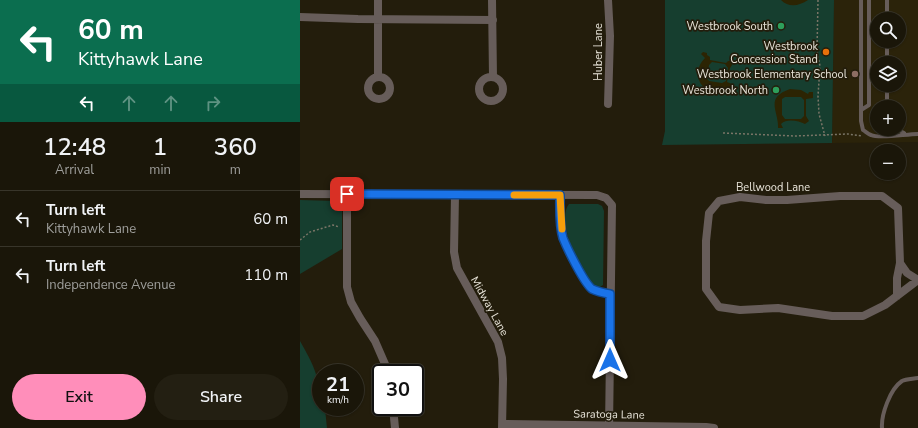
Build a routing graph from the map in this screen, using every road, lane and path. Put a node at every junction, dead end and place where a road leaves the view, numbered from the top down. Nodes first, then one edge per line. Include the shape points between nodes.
1 (378, 0) edge
2 (492, 0) edge
3 (608, 0) edge
4 (818, 0) edge
5 (861, 0) edge
6 (869, 0) edge
7 (887, 0) edge
8 (887, 12) edge
9 (300, 17) edge
10 (378, 19) junction
11 (493, 20) junction
12 (378, 77) dead end
13 (493, 77) dead end
14 (608, 104) dead end
15 (861, 110) junction
16 (722, 133) dead end
17 (906, 134) edge
18 (918, 134) edge
19 (870, 135) edge
20 (825, 136) junction
21 (870, 136) edge
22 (300, 194) edge
23 (347, 194) junction
24 (456, 195) junction
25 (560, 195) junction
26 (339, 227) dead end
27 (300, 240) edge
28 (900, 263) junction
29 (918, 280) edge
30 (610, 294) junction
31 (897, 296) junction
32 (385, 364) edge
33 (918, 378) edge
34 (394, 416) edge
35 (503, 426) edge
36 (609, 427) edge
37 (395, 428) edge
38 (714, 428) edge
39 (882, 428) edge

1 - 10 street
2 - 11 street
3 - 14 street, Huber Lane
4 - 20 path via 818,96 819,114
5 - 15 lane
6 - 15 lane via 869,105
7 - 8 lane
9 - 10 street
10 - 11 street
10 - 12 street
11 - 13 street
15 - 19 lane via 863,130
16 - 20 path
17 - 18 lane
20 - 21 path
22 - 23 street
23 - 24 street
23 - 32 street via 347,287 351,302 375,341
24 - 25 street
24 - 35 street, Midway Lane via 456,262 463,280 498,342 502,358
25 - 30 street via 563,237 586,283 598,292
25 - 30 street via 597,195 606,198 612,206
26 - 27 path via 333,225 310,232
28 - 29 street, Bellwood Lane
28 - 31 street, Bellwood Lane
28 - 31 street, Bellwood Lane via 898,208 882,196 787,200 740,197 719,202 709,213 706,289 719,307 740,310 778,308 832,316 863,316
29 - 31 street, Bellwood Lane
30 - 36 street
33 - 39 lane via 902,381 891,394 882,420
34 - 37 street
35 - 36 street, Saratoga Lane
36 - 38 street, Saratoga Lane

